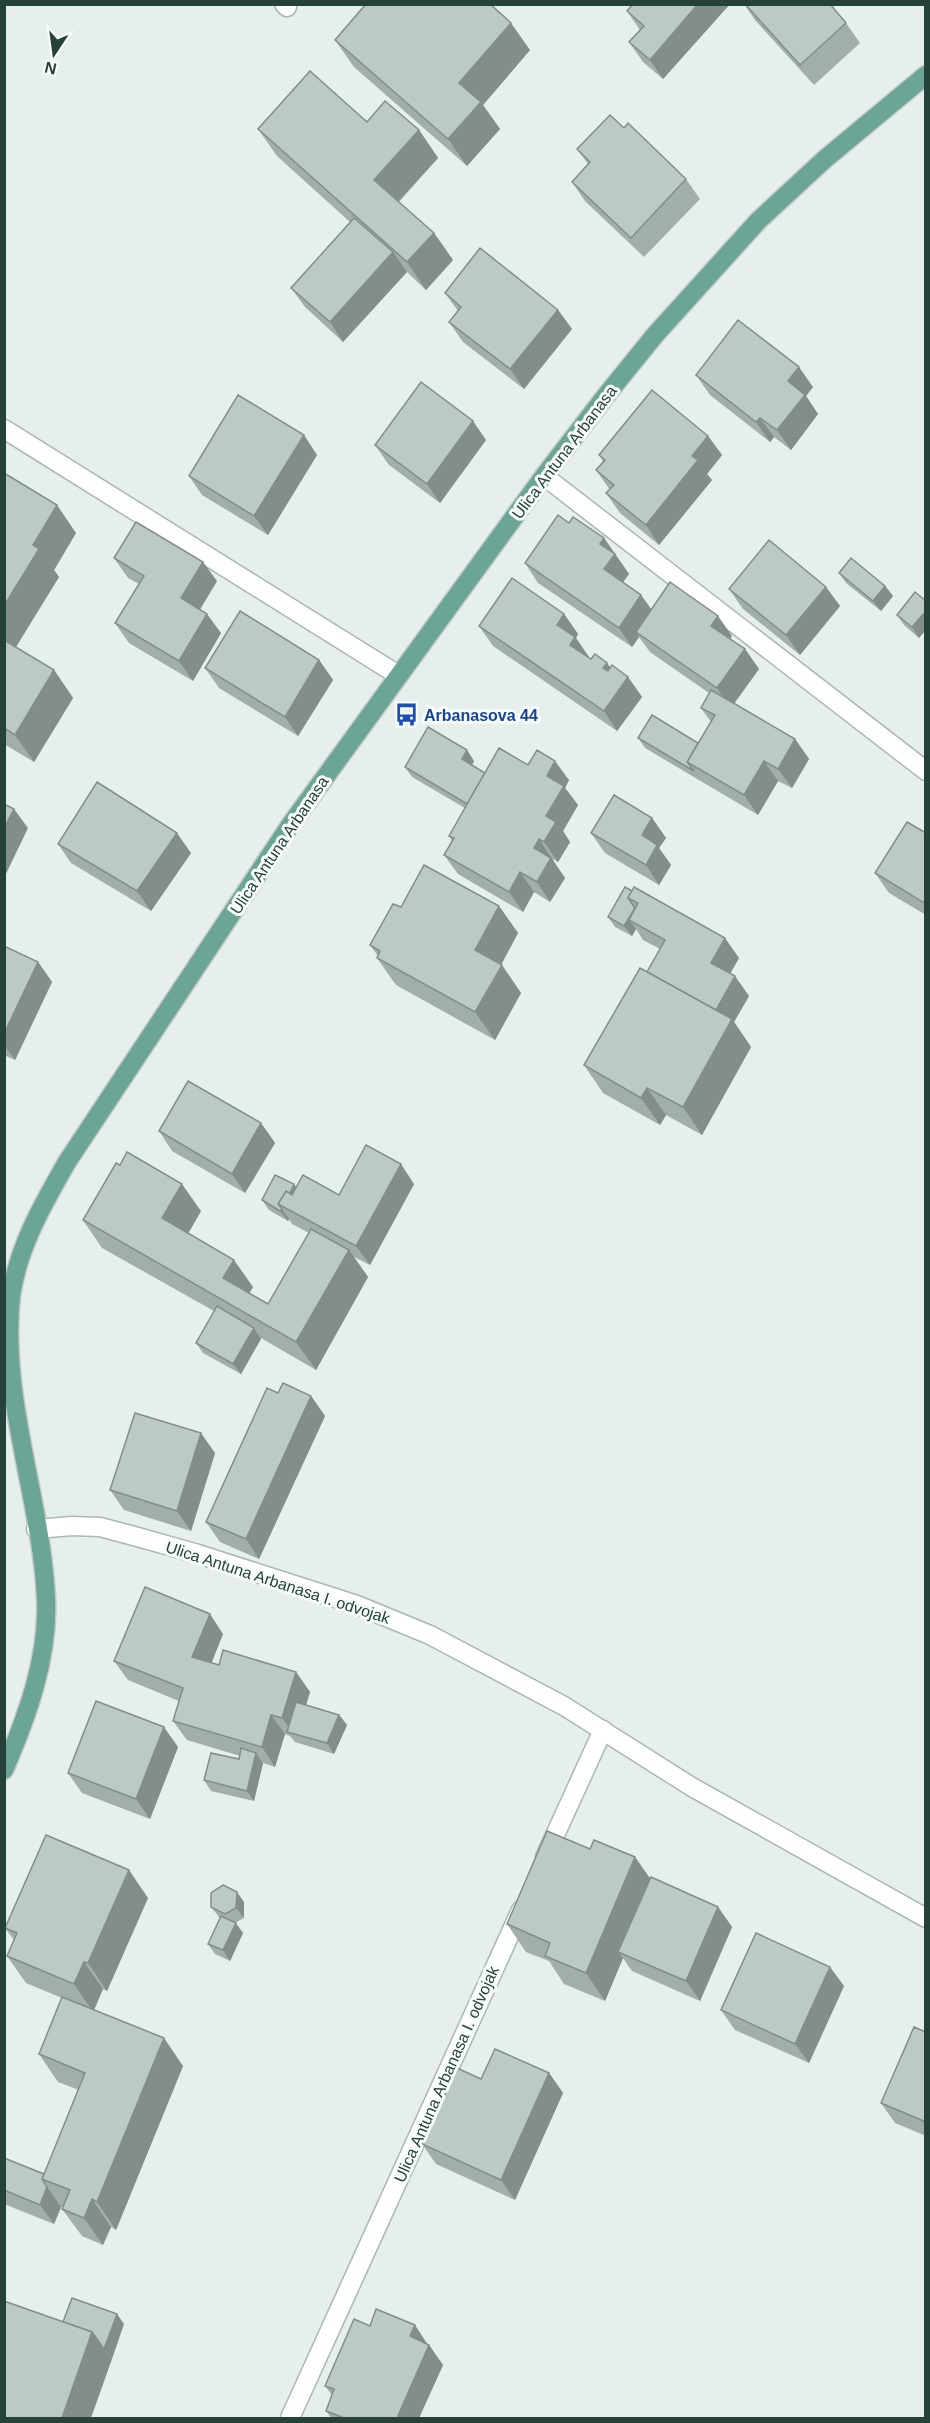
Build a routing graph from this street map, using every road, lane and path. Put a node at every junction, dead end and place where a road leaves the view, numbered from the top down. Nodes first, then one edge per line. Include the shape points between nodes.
1 (926, 75) edge
2 (4, 429) edge
3 (544, 476) junction
4 (398, 675) junction
5 (926, 771) edge
6 (36, 1529) junction
7 (603, 1730) junction
8 (4, 1770) edge
9 (538, 1872) edge
10 (528, 1894) edge
11 (926, 1918) edge
12 (290, 2418) edge

1 - 3 main road, Ulica Antuna Arbanasa via 758,221 655,335
2 - 4 street
3 - 4 main road, Ulica Antuna Arbanasa
3 - 5 street
4 - 6 main road, Ulica Antuna Arbanasa via 291,824 67,1162 28,1235 11,1294 9,1366
6 - 7 street, Ulica Antuna Arbanasa I. odvojak via 100,1527 357,1605 486,1663
6 - 8 main road, Ulica Antuna Arbanasa via 43,1565 45,1626 34,1688
7 - 9 street
7 - 11 street, Ulica Antuna Arbanasa I. odvojak via 692,1787
10 - 12 street, Ulica Antuna Arbanasa I. odvojak

